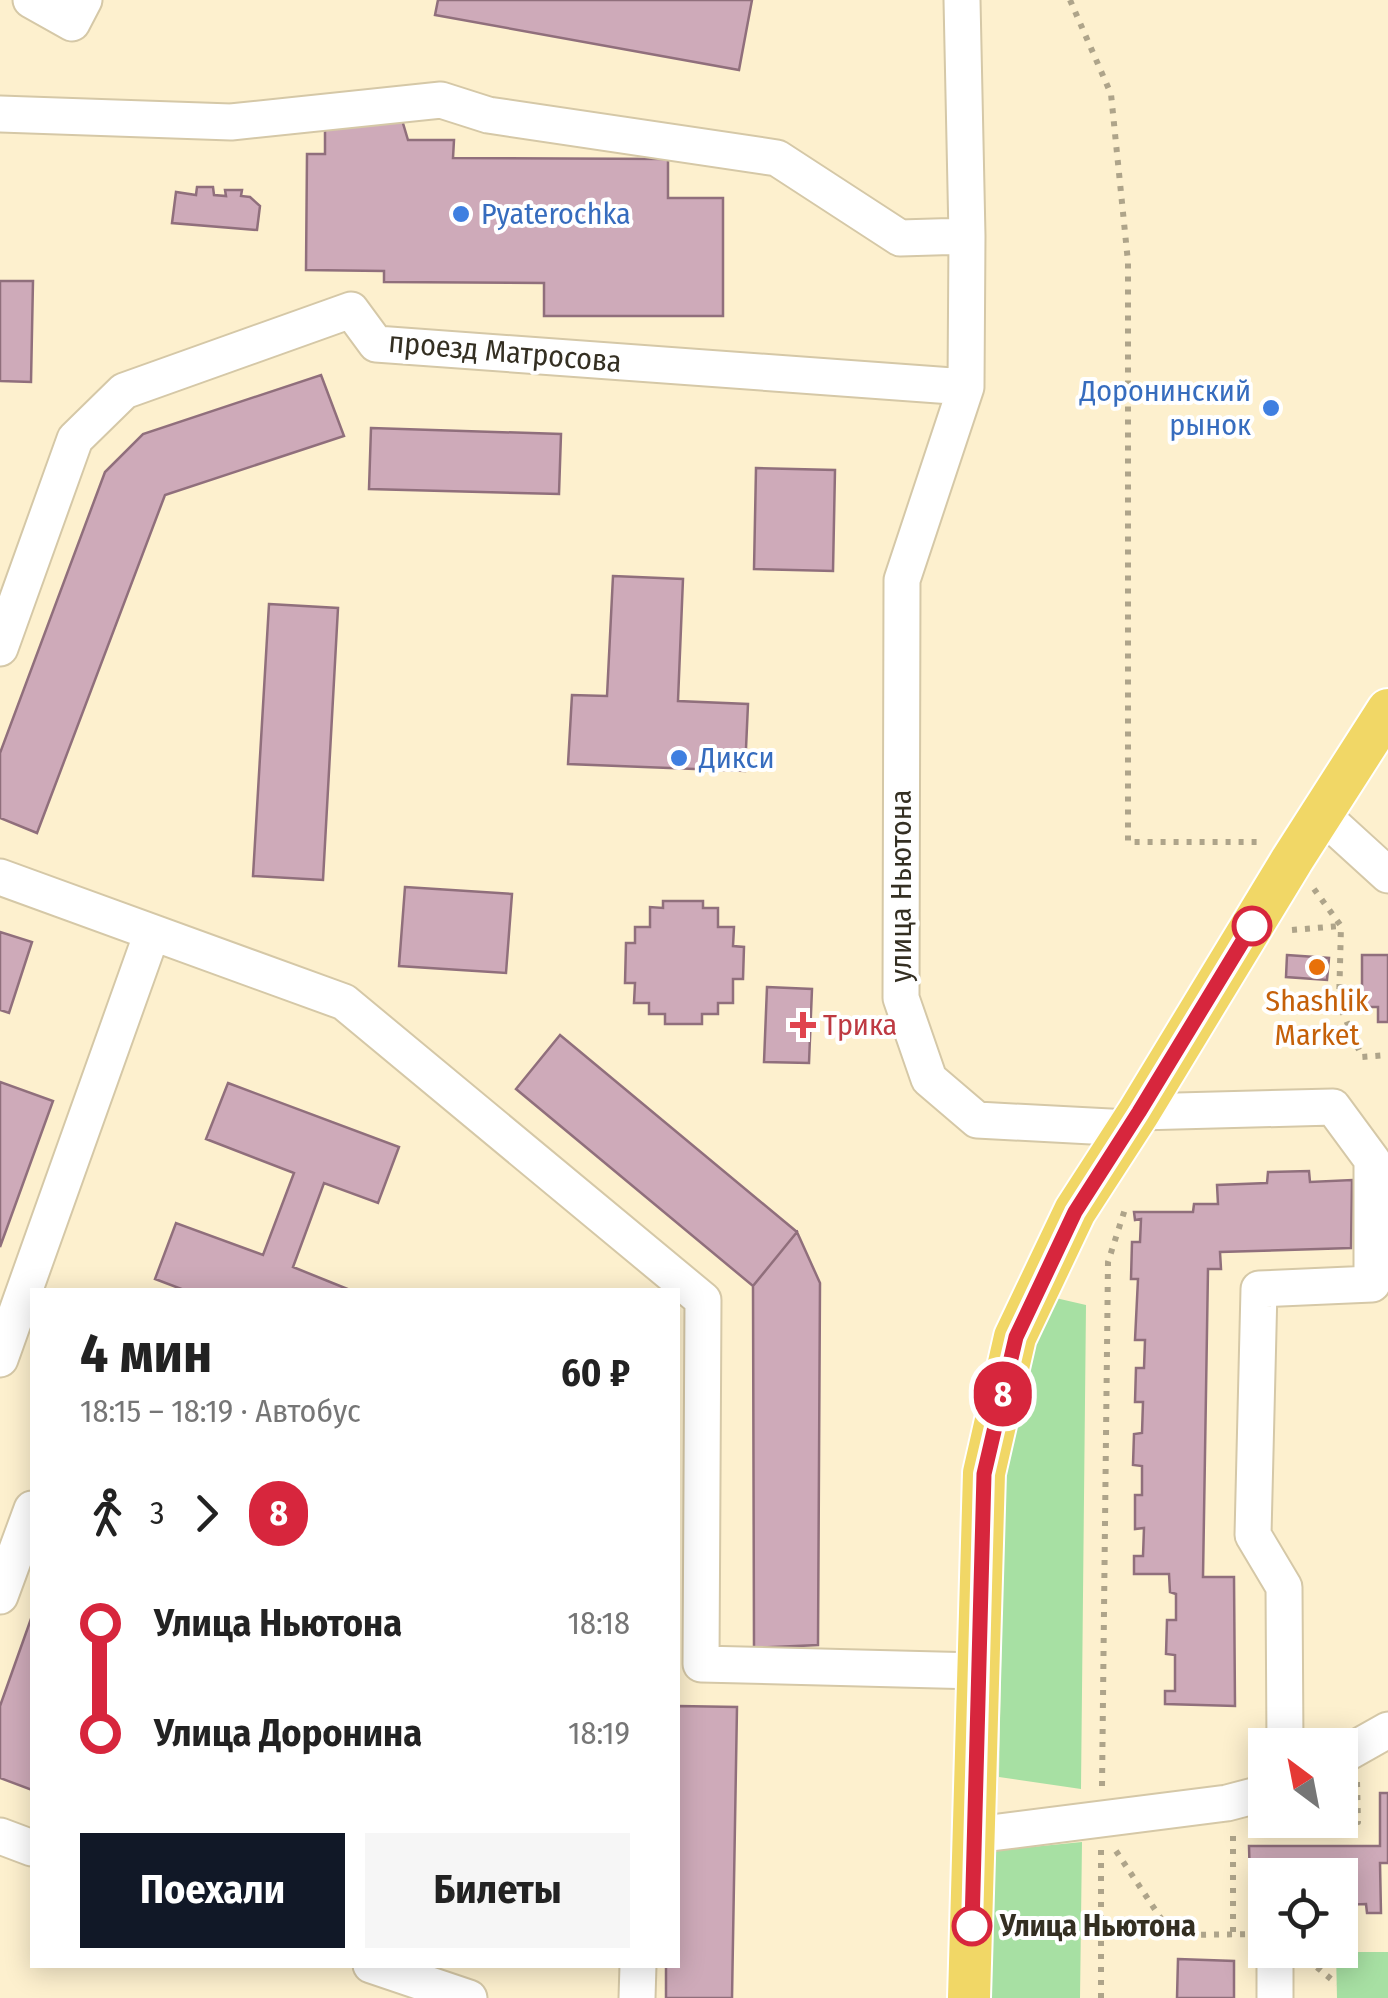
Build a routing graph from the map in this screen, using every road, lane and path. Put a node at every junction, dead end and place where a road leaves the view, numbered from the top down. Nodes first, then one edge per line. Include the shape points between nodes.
1 (32, 0) edge
2 (84, 0) edge
3 (962, 0) edge
4 (1070, 0) edge
5 (0, 114) edge
6 (967, 236) junction
7 (966, 386) junction
8 (0, 648) edge
9 (1388, 710) edge
10 (1321, 814) junction
11 (1292, 860) junction
12 (1388, 875) edge
13 (0, 877) edge
14 (1341, 926) junction
15 (152, 933) junction
16 (1282, 938) dead end
17 (1388, 1055) edge
18 (1134, 1120) junction
19 (1130, 1193) dead end
20 (0, 1359) edge
21 (30, 1514) edge
22 (0, 1596) edge
23 (686, 1660) edge
24 (978, 1671) junction
25 (1285, 1728) edge
26 (1388, 1730) edge
27 (1358, 1747) edge
28 (1358, 1777) edge
29 (1372, 1777) dead end
30 (1248, 1806) edge
31 (1233, 1826) dead end
32 (1107, 1833) junction
33 (975, 1835) junction
34 (0, 1836) edge
35 (30, 1847) edge
36 (1233, 1934) junction
37 (1248, 1944) edge
38 (379, 1968) edge
39 (638, 1968) edge
40 (1292, 1968) edge
41 (1337, 1984) dead end
42 (469, 1998) edge
43 (637, 1998) edge
44 (969, 1998) edge
45 (1101, 1998) edge

1 - 2 street via 72,23
3 - 6 street, улица Ньютона
4 - 11 path via 1112,94 1128,262 1128,842 1263,842
5 - 6 street via 231,122 441,100 488,115 777,158 900,238
6 - 7 street, улица Ньютона
7 - 8 street, проезд Матросова via 376,344 352,310 124,391 75,438
7 - 18 street, улица Ньютона via 902,580 900,998 930,1079 976,1120
9 - 10 main road
10 - 11 main road
10 - 12 street
11 - 14 path
11 - 18 main road
13 - 15 street
14 - 16 path via 1293,929
14 - 17 path via 1339,1004 1362,1057
15 - 20 street
15 - 23 street via 344,1002 703,1300
18 - 24 main road via 1075,1212 1016,1337 984,1474
18 - 25 street, улица Ньютона via 1334,1108 1372,1160 1372,1284 1259,1289 1252,1535 1284,1587
19 - 32 path via 1108,1262
21 - 22 street
23 - 24 street
24 - 33 main road
26 - 27 street
28 - 29 path
30 - 32 street via 1228,1803
31 - 36 path
32 - 33 street
32 - 36 path via 1172,1935
32 - 45 path
33 - 44 main road
34 - 35 street
36 - 37 path
38 - 42 street
39 - 43 street
40 - 41 path

